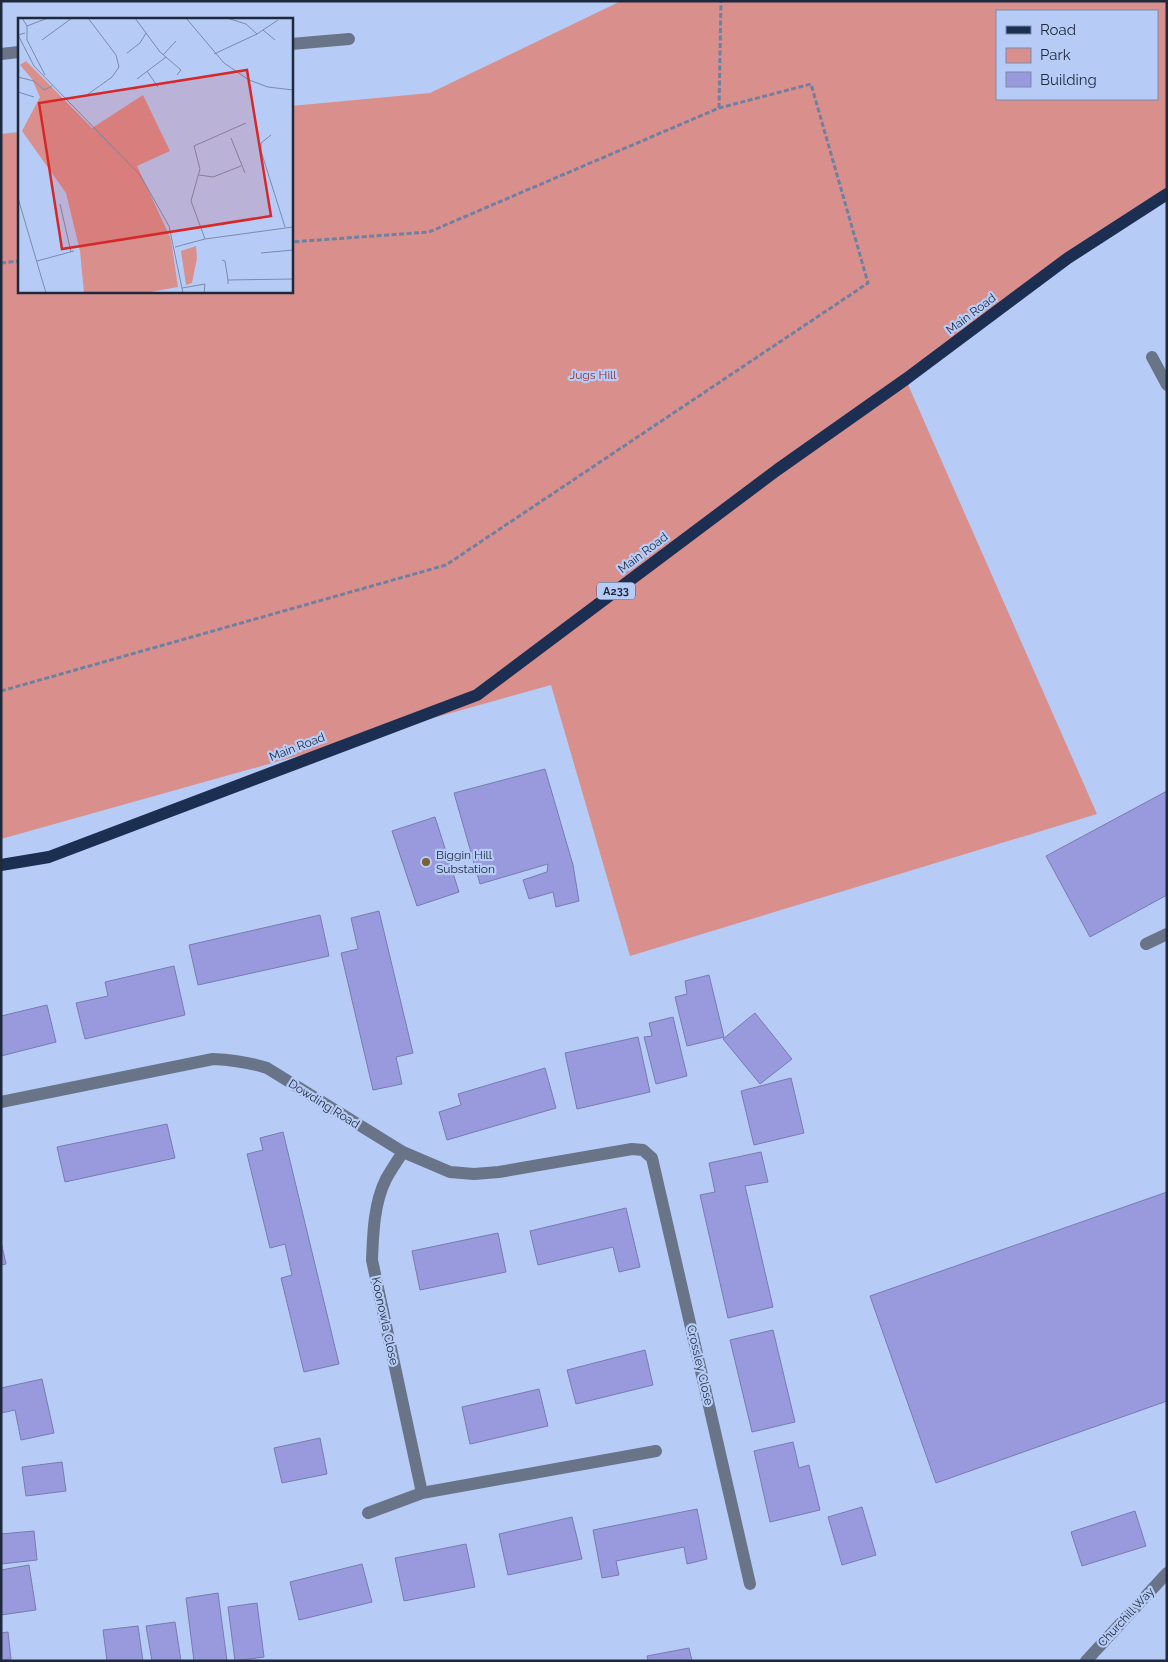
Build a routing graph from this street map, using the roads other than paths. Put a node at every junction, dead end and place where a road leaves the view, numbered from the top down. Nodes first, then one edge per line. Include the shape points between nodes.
1 (349, 39) dead end
2 (292, 44) edge
3 (18, 52) edge
4 (1, 54) edge
5 (1167, 194) edge
6 (1152, 357) dead end
7 (1167, 385) edge
8 (1, 865) edge
9 (1167, 934) edge
10 (1146, 944) dead end
11 (1, 1102) edge
12 (643, 1150) joint
13 (403, 1152) junction
14 (656, 1451) dead end
15 (422, 1493) junction
16 (368, 1513) dead end
17 (1167, 1573) edge
18 (750, 1584) dead end
19 (1086, 1661) edge

1 - 2 street
3 - 4 street
5 - 8 main road, Main Road / A233 via 1068,258 906,380 777,470 477,695 49,857
6 - 7 street
9 - 10 street
11 - 13 street, Dowding Road via 213,1058 249,1062 268,1068
12 - 13 street, Dowding Road via 632,1149 474,1174 450,1172
12 - 18 street, Crossley Close via 652,1158
13 - 15 street, Koonowla Close via 386,1179 379,1200 372,1260
14 - 15 street
15 - 16 street
17 - 19 street, Churchill Way

